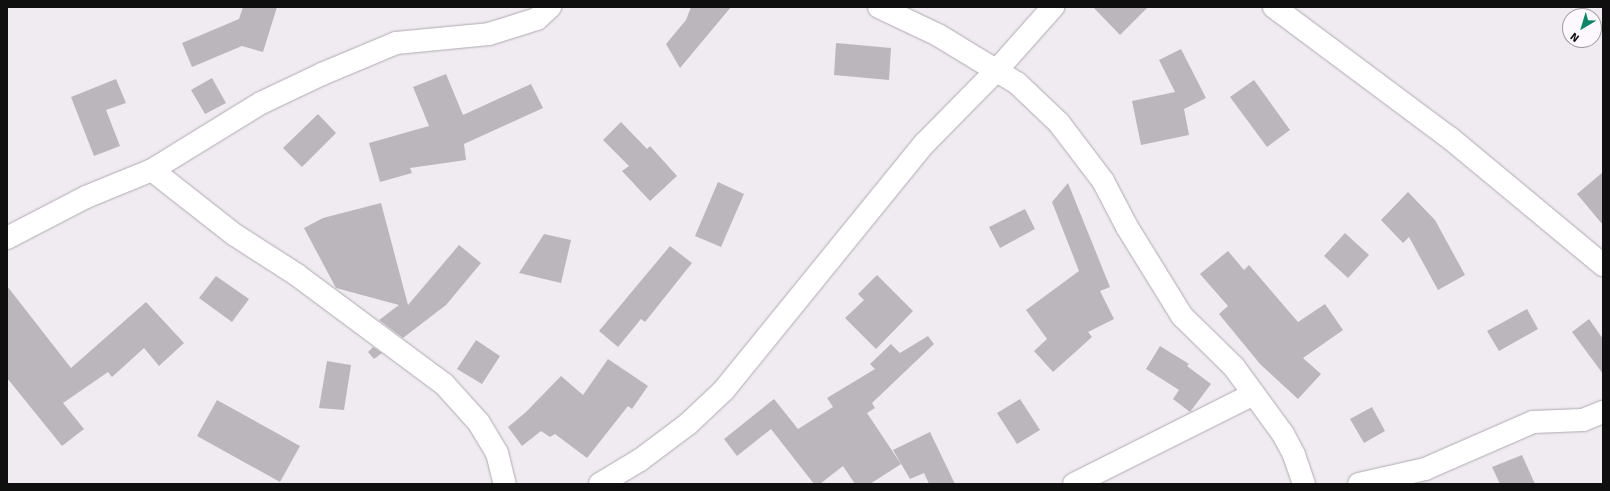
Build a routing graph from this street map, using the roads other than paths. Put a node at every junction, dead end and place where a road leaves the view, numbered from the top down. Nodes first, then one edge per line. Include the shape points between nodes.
1 (550, 7) edge
2 (879, 7) edge
3 (1053, 7) edge
4 (1274, 7) edge
5 (996, 71) junction
6 (152, 170) junction
7 (7, 238) edge
8 (1603, 265) edge
9 (1252, 394) junction
10 (1603, 412) edge
11 (505, 484) edge
12 (600, 484) edge
13 (1074, 484) edge
14 (1304, 484) edge
15 (1359, 484) edge

1 - 6 street via 537,19 489,34 396,43 261,103
2 - 5 street via 938,35
3 - 5 street
4 - 8 street via 1450,138
5 - 9 street via 1017,83 1059,122 1080,148 1103,181 1127,227 1182,316 1234,367
5 - 12 street via 925,143 724,390 688,424 640,460
6 - 7 street via 86,197
6 - 11 street via 235,235 297,275 444,384 479,423 497,453
9 - 13 street
9 - 14 street via 1283,434 1294,455
10 - 15 street via 1583,420 1533,422 1425,469

